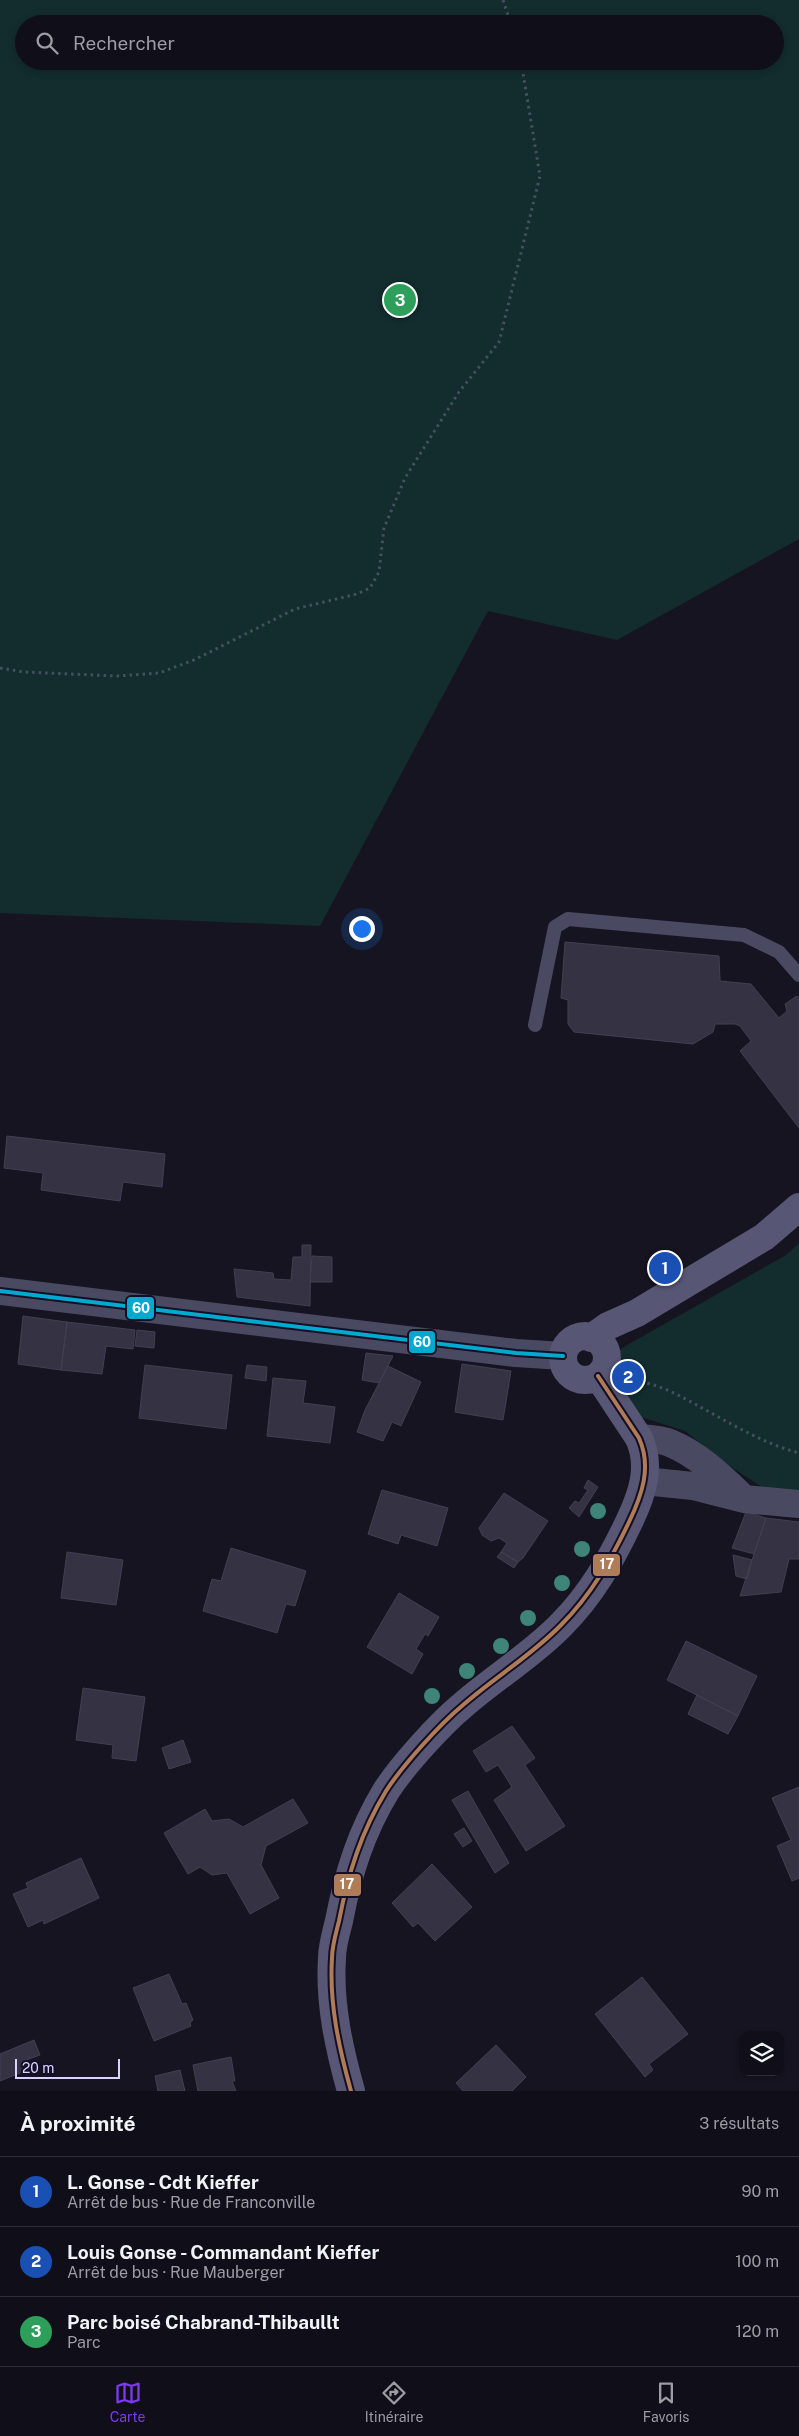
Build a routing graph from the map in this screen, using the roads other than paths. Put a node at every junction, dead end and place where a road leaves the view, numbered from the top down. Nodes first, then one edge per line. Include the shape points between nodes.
1 (799, 975) edge
2 (535, 1025) dead end
3 (799, 1207) edge
4 (0, 1291) edge
5 (598, 1343) junction
6 (564, 1356) junction
7 (598, 1376) junction
8 (639, 1438) junction
9 (644, 1481) junction
10 (744, 1499) junction
11 (799, 1504) edge
12 (351, 2091) edge

1 - 2 lane via 779,952 744,935 568,919 555,927
3 - 5 street via 764,1238 637,1313 626,1328
4 - 6 street via 506,1352
5 - 6 street via 580,1337 568,1345
5 - 7 street via 607,1362
6 - 7 street via 564,1365 573,1377 587,1380
7 - 8 street
8 - 9 street via 646,1464
8 - 10 street via 669,1442 686,1451
9 - 10 street via 693,1486
9 - 12 street via 637,1506 594,1586 561,1625 462,1706 417,1753 387,1790 368,1825 351,1866 332,1957 336,2031
10 - 11 street

